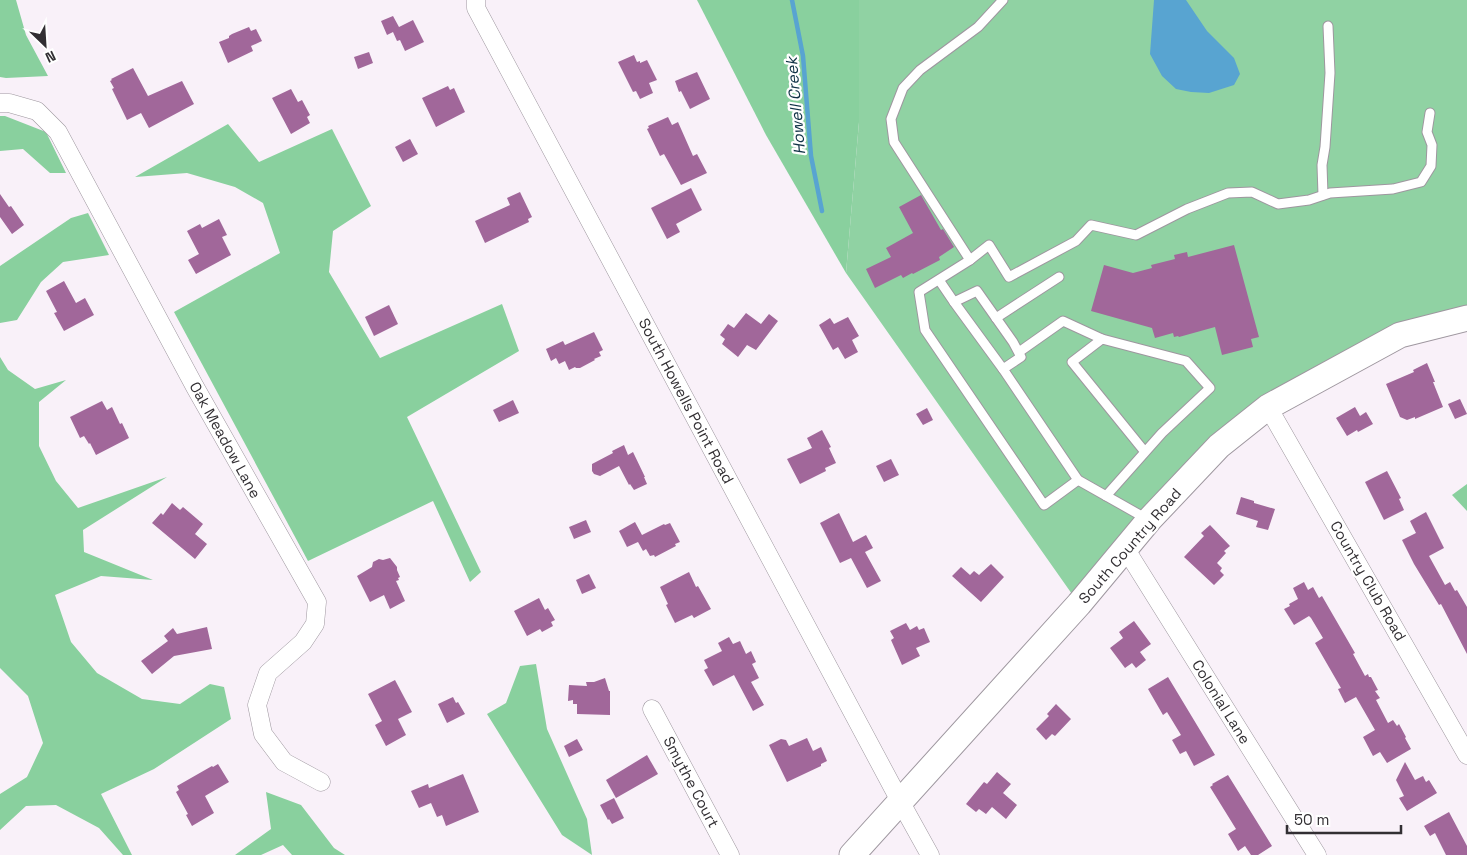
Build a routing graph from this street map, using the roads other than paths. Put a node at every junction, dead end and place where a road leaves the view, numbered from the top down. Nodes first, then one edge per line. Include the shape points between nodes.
1 (476, 0) edge
2 (1003, 0) edge
3 (1328, 26) dead end
4 (0, 103) edge
5 (1430, 113) dead end
6 (1323, 195) junction
7 (970, 260) junction
8 (1059, 277) dead end
9 (939, 280) junction
10 (954, 302) junction
11 (996, 318) junction
12 (1467, 318) edge
13 (1102, 339) junction
14 (1019, 352) junction
15 (1002, 369) junction
16 (1268, 406) junction
17 (1145, 452) junction
18 (1078, 480) junction
19 (1106, 496) junction
20 (1149, 520) junction
21 (1125, 548) junction
22 (652, 709) dead end
23 (1467, 755) edge
24 (321, 782) dead end
25 (900, 801) junction
26 (730, 855) edge
27 (852, 855) edge
28 (930, 855) edge
29 (1316, 855) edge

1 - 25 street, South Howells Point Road via 476,8
2 - 7 lane via 978,28 920,70 903,88 891,119 894,142
3 - 6 lane via 1330,73 1322,165
4 - 24 street, Oak Meadow Lane via 37,112 58,132 195,387 317,602 315,624 302,642 268,673 257,705 262,734 284,762
5 - 6 lane via 1427,132 1432,146 1431,166 1421,182 1393,190
6 - 7 lane via 1278,204 1252,192 1228,193 1187,209 1136,236 1091,225 1076,241 1009,277 989,245
7 - 9 lane
8 - 11 lane
9 - 10 lane
9 - 18 lane via 919,292 925,330 1044,505
10 - 11 lane via 977,291
10 - 15 lane
11 - 14 lane
12 - 16 main road, South Country Road via 1400,335
13 - 14 lane via 1063,320
13 - 17 lane via 1072,362
13 - 17 lane via 1186,361 1210,388
14 - 15 lane via 1021,357
15 - 18 lane
16 - 20 main road, South Country Road via 1219,446
16 - 23 street, Country Club Road
17 - 19 lane
18 - 19 lane
19 - 20 lane
20 - 21 main road, South Country Road
21 - 25 main road, South Country Road
21 - 29 street, Colonial Lane
22 - 26 street, Smythe Court
25 - 27 main road, South Country Road
25 - 28 street, South Howells Point Road

